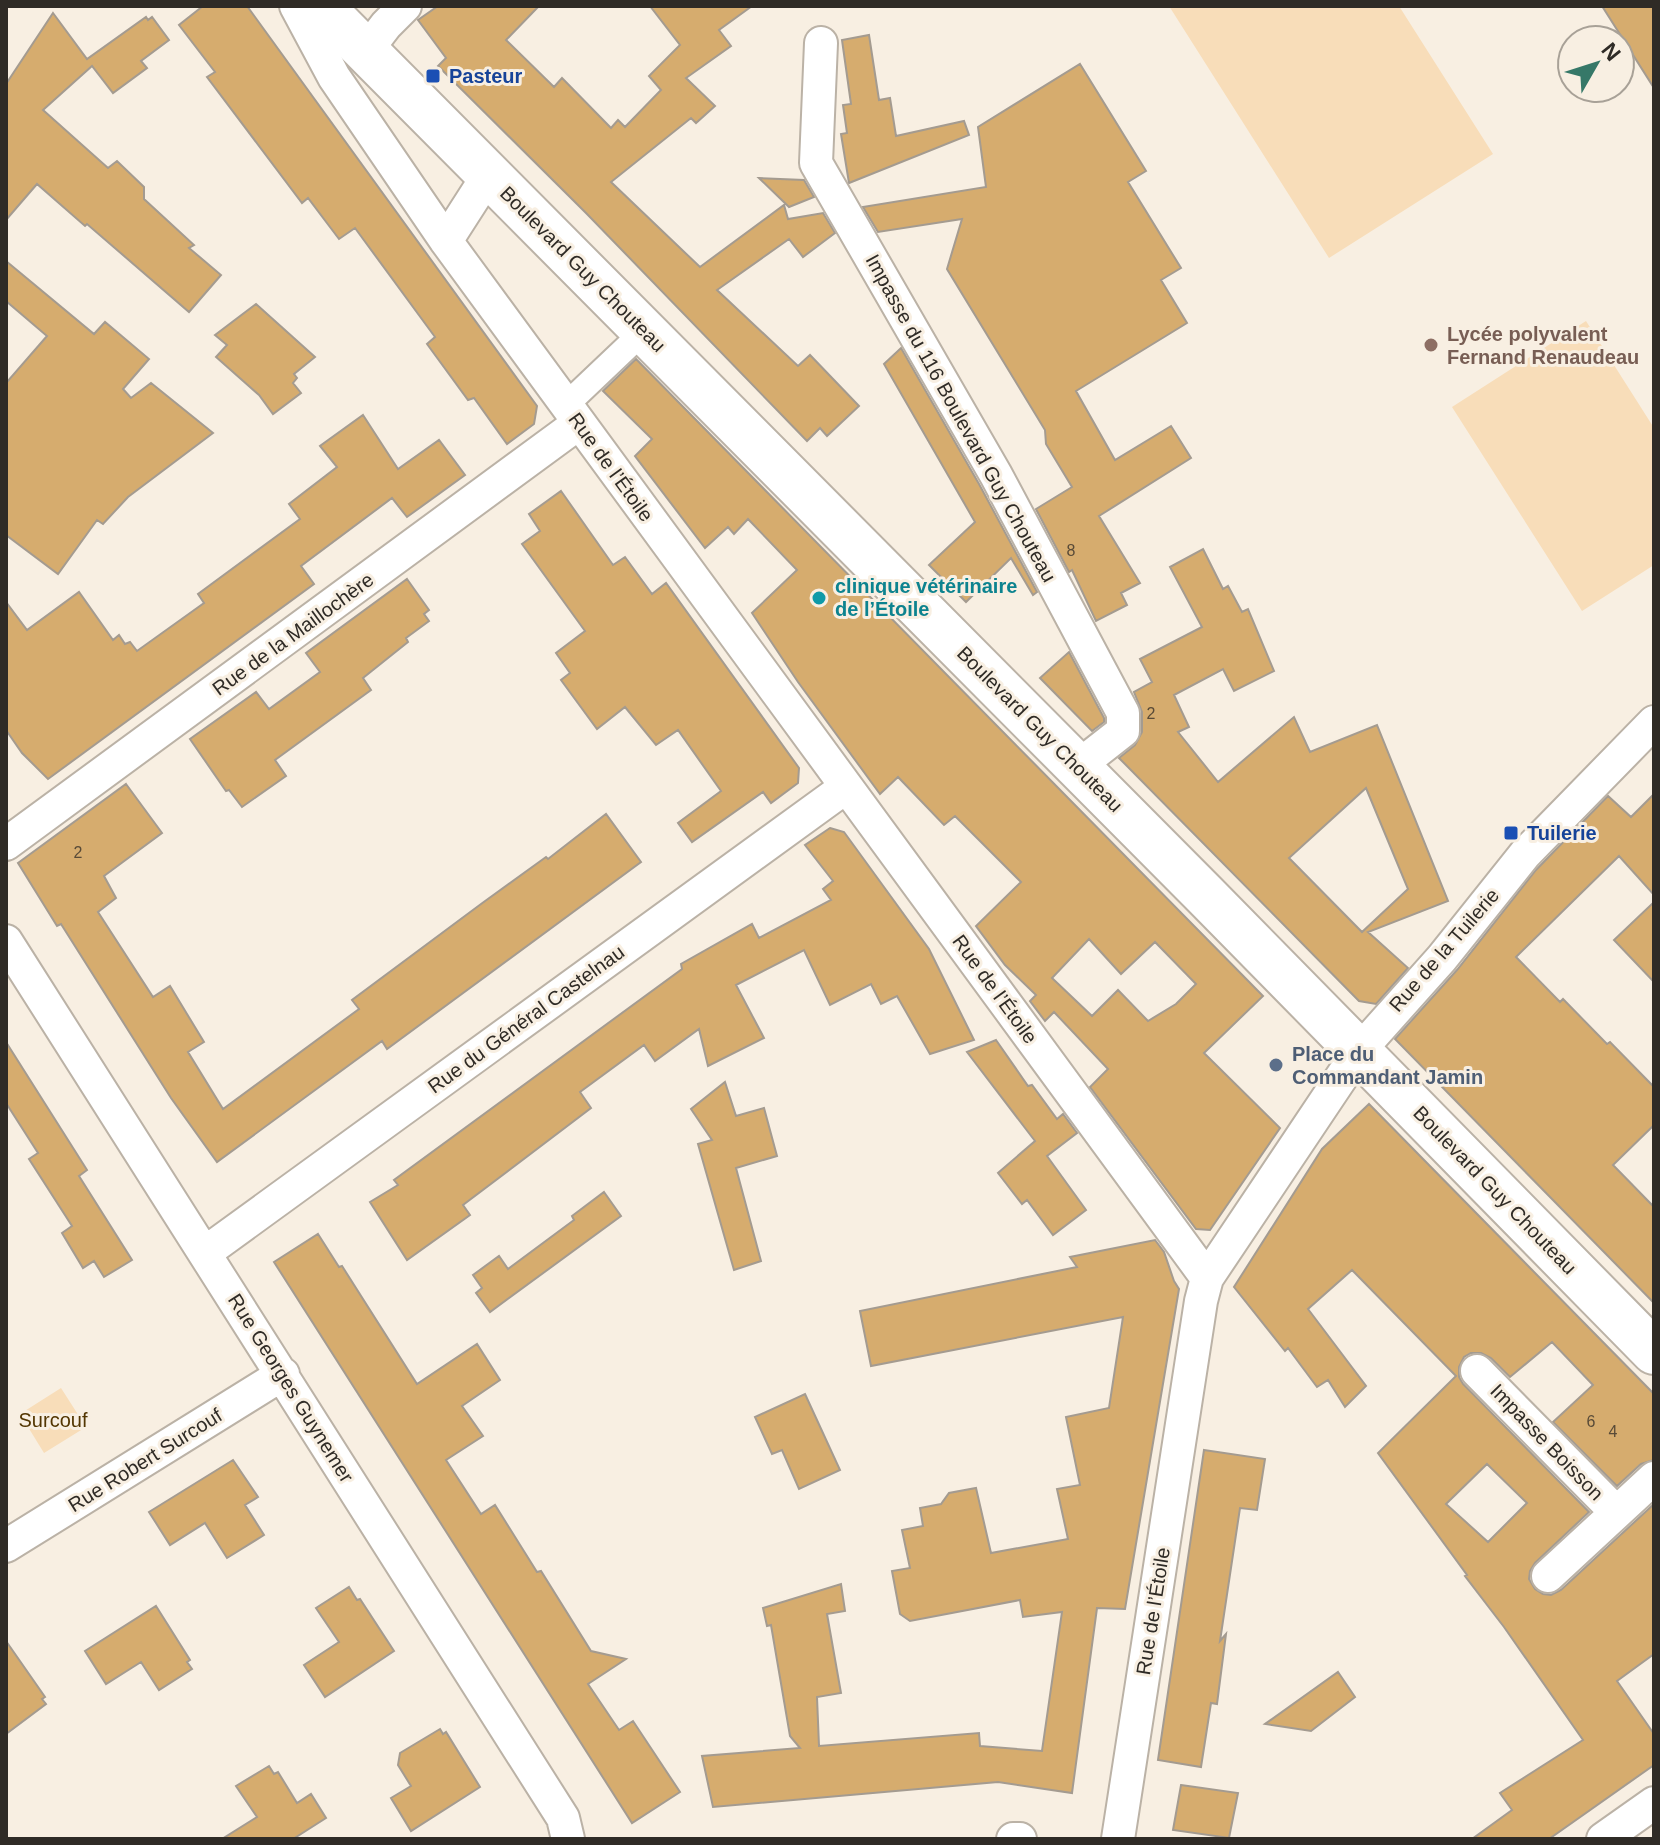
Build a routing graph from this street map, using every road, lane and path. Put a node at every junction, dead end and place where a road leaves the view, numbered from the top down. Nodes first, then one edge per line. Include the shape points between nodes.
1 (296, 6) edge
2 (321, 6) edge
3 (405, 6) edge
4 (821, 43) dead end
5 (366, 51) junction
6 (489, 174) junction
7 (446, 241) junction
8 (644, 331) junction
9 (572, 414) junction
10 (1654, 722) edge
11 (1077, 767) junction
12 (846, 787) junction
13 (6, 844) edge
14 (6, 941) edge
15 (1359, 1051) junction
16 (206, 1252) junction
17 (1207, 1278) junction
18 (1654, 1352) edge
19 (1477, 1371) dead end
20 (283, 1374) junction
21 (1654, 1478) edge
22 (1616, 1512) junction
23 (6, 1546) edge
24 (1548, 1576) dead end
25 (1654, 1803) edge
26 (1607, 1838) edge
27 (568, 1839) edge
28 (1013, 1839) edge
29 (1020, 1839) edge
30 (1118, 1839) edge

1 - 7 street, Rue de l’Étoile via 334,77
2 - 5 main road, Boulevard Guy Chouteau
3 - 5 street
4 - 11 street, Impasse du 116 Boulevard Guy Chouteau via 816,163 996,475 1123,713 1123,731
5 - 6 main road, Boulevard Guy Chouteau
6 - 7 street
6 - 8 main road, Boulevard Guy Chouteau
7 - 9 street, Rue de l’Étoile
8 - 9 street
8 - 11 main road, Boulevard Guy Chouteau
9 - 12 street, Rue de l’Étoile
9 - 13 street, Rue de la Maillochère
10 - 15 street, Rue de la Tuilerie via 1525,854
11 - 15 main road, Boulevard Guy Chouteau
12 - 16 street, Rue du Général Castelnau
12 - 17 street, Rue de l’Étoile
14 - 16 street, Rue Georges Guynemer
15 - 17 street, Rue de la Tuilerie
15 - 18 main road, Boulevard Guy Chouteau
16 - 20 street, Rue Georges Guynemer
17 - 30 street, Rue de l’Étoile
19 - 22 street, Impasse Boisson
20 - 23 street, Rue Robert Surcouf
20 - 27 street, Rue Georges Guynemer via 563,1818
21 - 22 street, Impasse Boisson
22 - 24 street, Impasse Boisson
25 - 26 street
28 - 29 street

